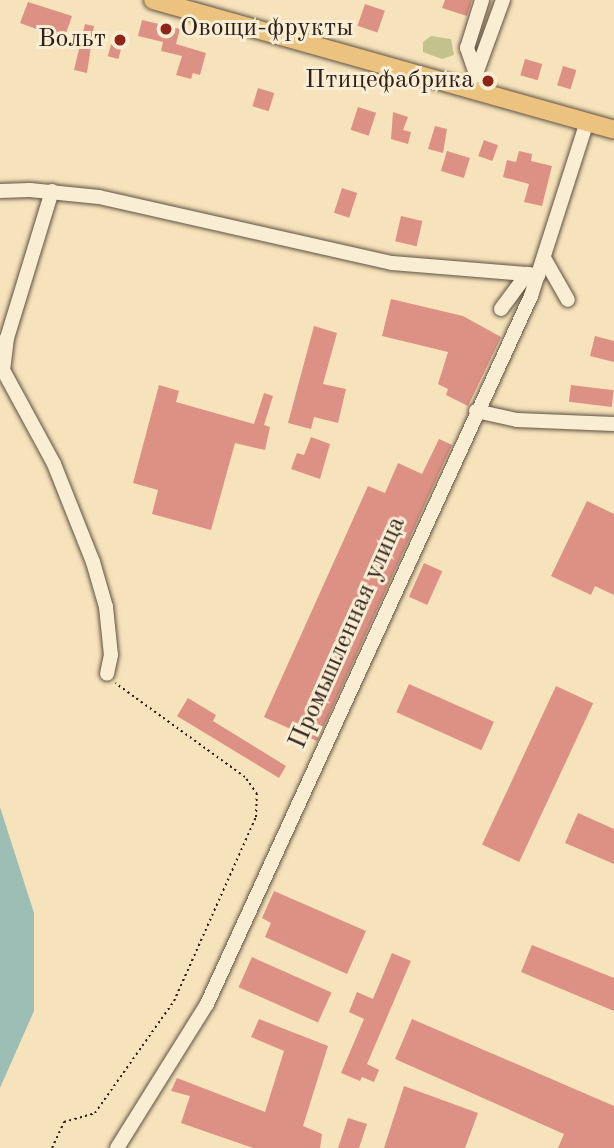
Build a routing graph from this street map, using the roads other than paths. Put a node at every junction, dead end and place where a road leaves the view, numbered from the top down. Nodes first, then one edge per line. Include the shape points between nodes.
1 (153, 0) edge
2 (482, 0) edge
3 (503, 0) edge
4 (173, 3) edge
5 (473, 82) junction
6 (587, 122) junction
7 (614, 130) edge
8 (0, 191) edge
9 (52, 191) junction
10 (544, 258) junction
11 (533, 274) junction
12 (568, 300) dead end
13 (501, 309) dead end
14 (476, 411) junction
15 (614, 424) edge
16 (107, 674) road end
17 (117, 1148) edge

1 - 4 main road
2 - 5 street via 467,48
3 - 5 street
4 - 5 main road
5 - 6 main road
6 - 7 main road
6 - 10 street, Промышленная улица
8 - 9 street
9 - 11 street via 99,197 342,256
9 - 16 street via 7,338 3,370 54,464 93,562 106,607 111,655
10 - 11 street, Промышленная улица
10 - 12 street
11 - 13 street
11 - 14 street, Промышленная улица
14 - 15 street via 517,420
14 - 17 street, Промышленная улица via 207,1004

